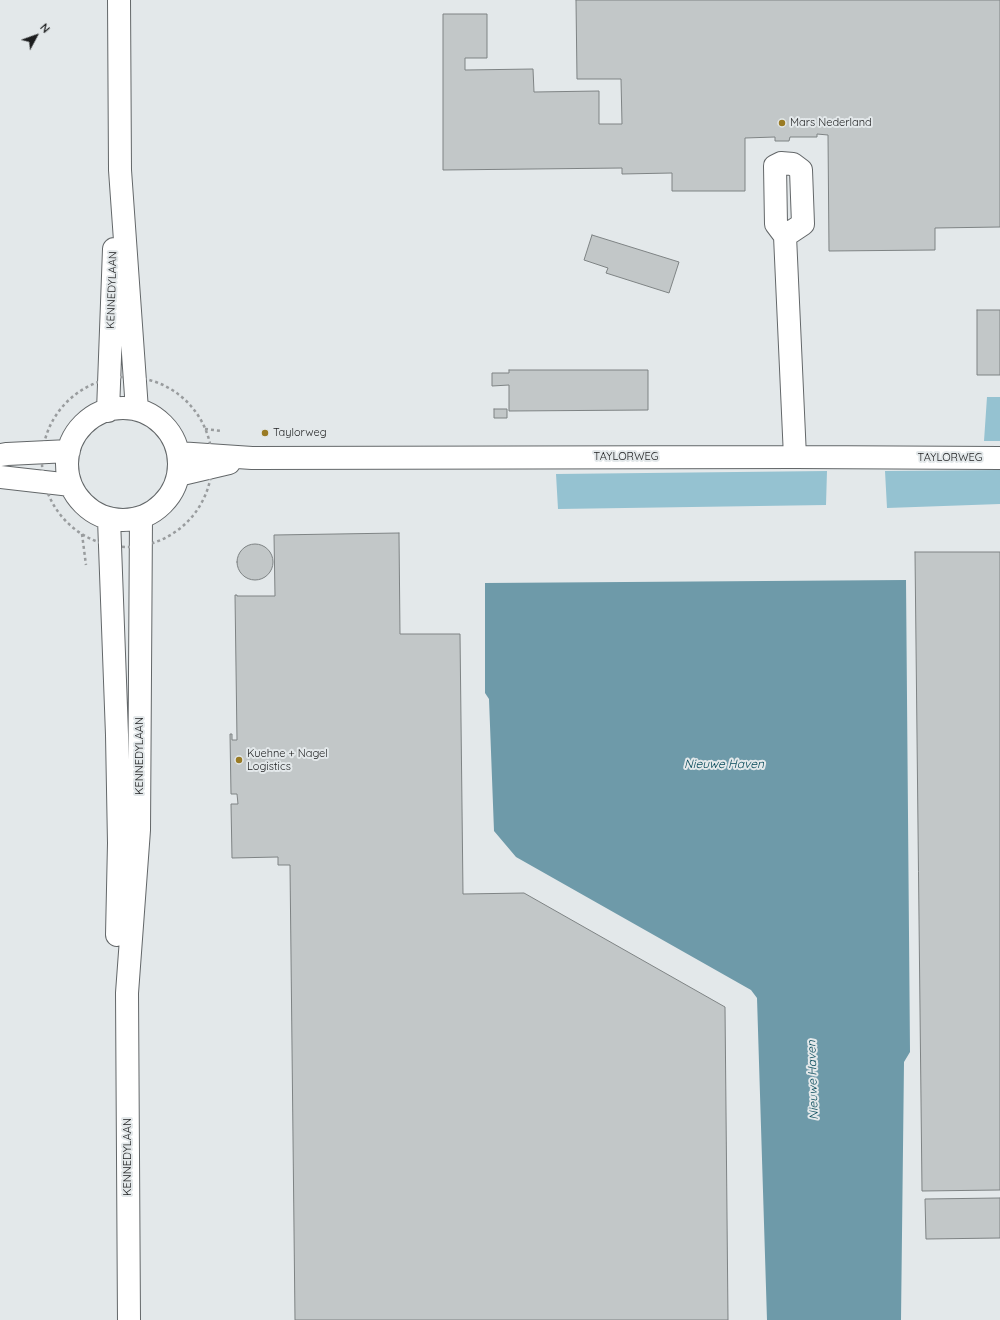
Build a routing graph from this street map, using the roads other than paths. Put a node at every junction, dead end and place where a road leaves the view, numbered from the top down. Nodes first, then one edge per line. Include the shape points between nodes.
1 (119, 0) edge
2 (120, 170) junction
3 (785, 236) dead end
4 (137, 410) junction
5 (108, 411) junction
6 (69, 451) junction
7 (178, 453) junction
8 (0, 455) edge
9 (794, 457) junction
10 (1000, 458) edge
11 (212, 461) junction
12 (178, 475) junction
13 (0, 477) edge
14 (71, 485) junction
15 (141, 518) junction
16 (109, 519) junction
17 (127, 993) junction
18 (129, 1320) edge

1 - 2 street, KENNEDYLAAN
2 - 4 street, KENNEDYLAAN
2 - 5 street, KENNEDYLAAN via 114,249
3 - 9 street
4 - 5 street
4 - 7 street via 149,415 168,430
5 - 6 street via 94,416 83,426
6 - 8 street
6 - 14 street via 67,468
7 - 11 street, TAYLORWEG
7 - 12 street
9 - 10 street, TAYLORWEG
9 - 11 street, TAYLORWEG via 252,458
11 - 12 street
12 - 15 street via 174,489 165,501
13 - 14 street
14 - 16 street via 80,500 93,512
15 - 16 street
15 - 17 street, KENNEDYLAAN via 139,830
16 - 17 street, KENNEDYLAAN via 118,751 117,944
17 - 18 street, KENNEDYLAAN

